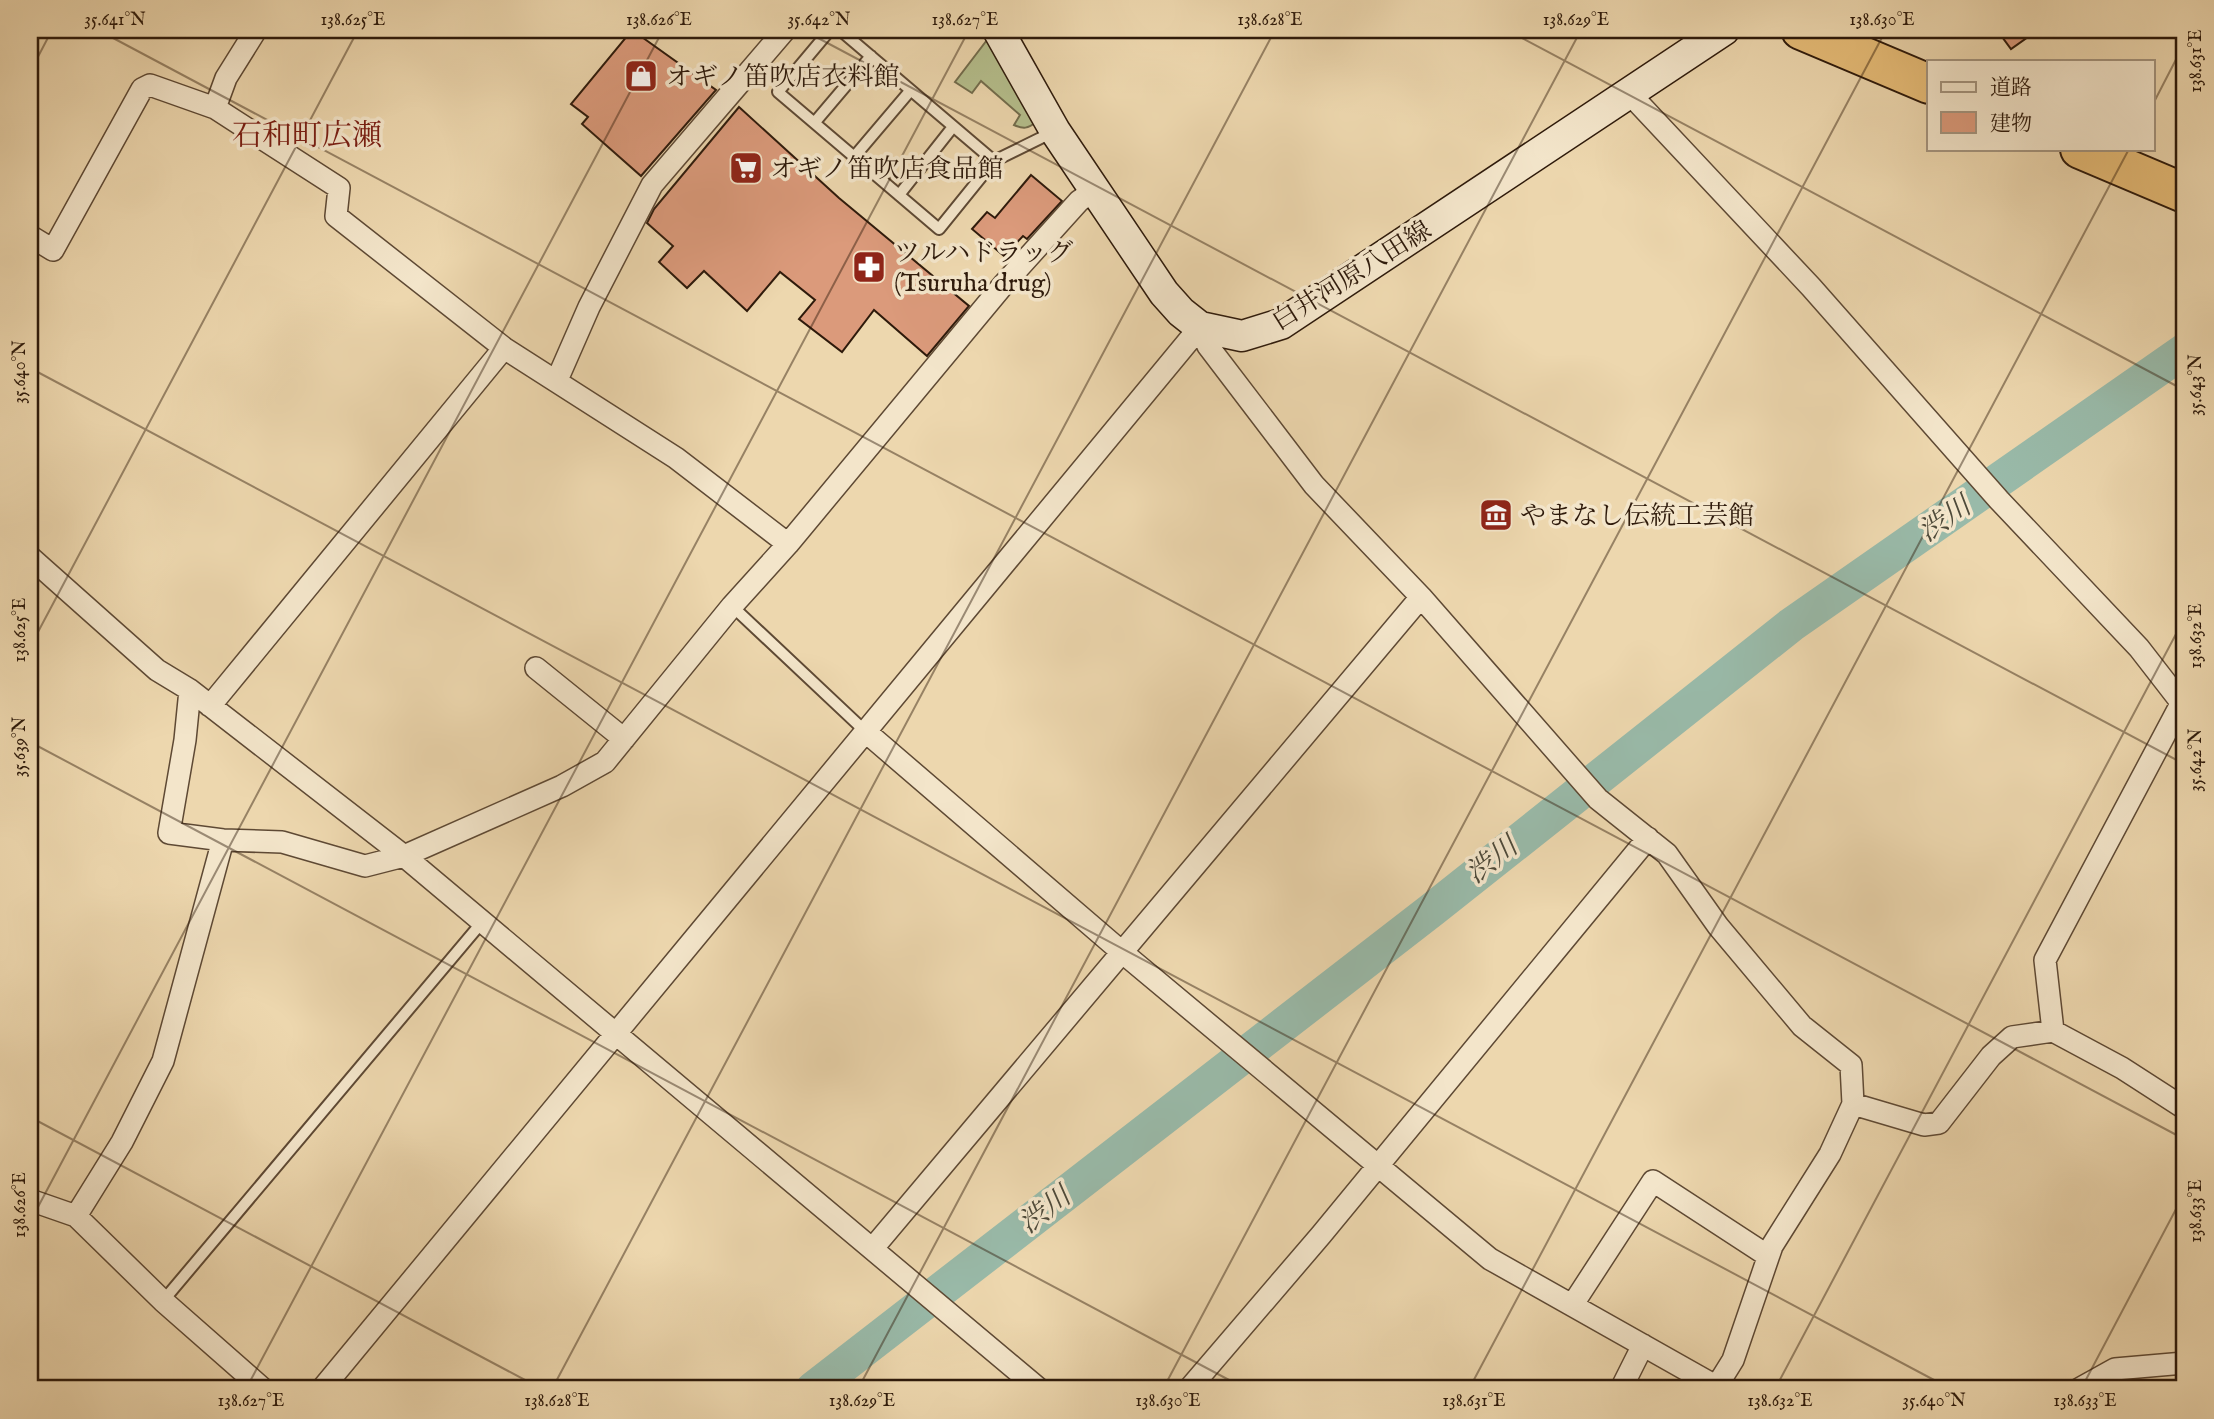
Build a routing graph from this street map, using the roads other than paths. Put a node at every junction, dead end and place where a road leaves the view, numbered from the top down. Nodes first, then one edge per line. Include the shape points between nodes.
1 (256, 30) edge
2 (785, 30) edge
3 (830, 30) edge
4 (840, 30) edge
5 (998, 30) edge
6 (1724, 30) edge
7 (1801, 30) edge
8 (1868, 30) edge
9 (871, 57) junction
10 (1940, 60) edge
11 (1927, 83) edge
12 (910, 91) junction
13 (1629, 93) junction
14 (215, 108) junction
15 (816, 122) junction
16 (952, 128) junction
17 (1055, 131) junction
18 (2082, 150) edge
19 (2149, 150) edge
20 (854, 157) junction
21 (995, 161) junction
22 (2184, 165) edge
23 (1096, 188) junction
24 (2184, 193) edge
25 (899, 195) junction
26 (30, 236) edge
27 (1200, 327) junction
28 (504, 348) junction
29 (557, 380) junction
30 (788, 544) junction
31 (30, 557) edge
32 (1421, 597) junction
33 (732, 606) junction
34 (536, 668) dead end
35 (190, 690) junction
36 (2183, 705) edge
37 (211, 706) junction
38 (866, 732) junction
39 (624, 739) junction
40 (1648, 838) junction
41 (223, 840) junction
42 (404, 856) junction
43 (483, 921) junction
44 (1123, 953) junction
45 (2053, 1031) junction
46 (618, 1034) junction
47 (1853, 1104) junction
48 (2184, 1108) edge
49 (1378, 1163) junction
50 (30, 1200) edge
51 (76, 1216) junction
52 (873, 1248) junction
53 (1768, 1256) junction
54 (163, 1301) junction
55 (1573, 1304) junction
56 (1643, 1345) junction
57 (2184, 1363) edge
58 (1716, 1388) edge
59 (263, 1389) edge
60 (322, 1389) edge
61 (1039, 1389) edge
62 (1189, 1389) edge
63 (1621, 1389) edge
64 (2079, 1389) edge

1 - 14 street via 226,78
2 - 29 street via 652,185
3 - 15 lane via 778,92
4 - 9 lane
5 - 17 main road
6 - 13 main road, 白井河原八田線
7 - 11 highway
8 - 10 highway
9 - 12 lane
9 - 15 lane
12 - 16 lane
12 - 20 lane
13 - 27 main road, 白井河原八田線 via 1281,324 1242,336
13 - 36 street via 2139,648
14 - 26 street via 150,85 142,89 53,250
14 - 28 street via 338,188 336,216
15 - 20 lane
16 - 21 lane
16 - 25 lane
17 - 21 lane
17 - 23 main road
18 - 24 highway
19 - 22 highway
20 - 25 lane
21 - 25 lane via 939,229
23 - 27 main road via 1164,293
23 - 30 street via 1043,239
27 - 32 street via 1208,346 1314,485
27 - 38 street
28 - 29 street
28 - 37 street
29 - 30 street via 676,458
30 - 33 street
31 - 35 street via 157,670
32 - 40 street via 1598,799
32 - 44 street
33 - 38 lane
33 - 39 street
34 - 39 street
35 - 37 street
35 - 41 street via 169,833
36 - 45 street via 2045,960
37 - 42 street
38 - 44 street
38 - 46 street
39 - 42 street via 604,762 562,786
40 - 47 street via 1667,854 1718,926 1802,1026 1851,1065
40 - 49 street
41 - 42 street via 282,842 366,866
41 - 51 street via 163,1061 122,1142
42 - 43 street
43 - 46 street
43 - 54 lane
44 - 49 street
44 - 52 street
45 - 47 street via 2012,1037 1991,1056 1938,1123 1924,1125
45 - 48 street
46 - 52 street
46 - 60 street
47 - 53 street via 1830,1154
49 - 55 street via 1490,1259
49 - 62 street
50 - 51 street
51 - 54 street
52 - 61 street
53 - 55 street via 1653,1181
53 - 58 street via 1733,1360
54 - 59 street
55 - 56 street
56 - 58 street
56 - 63 street
57 - 64 street via 2115,1368

